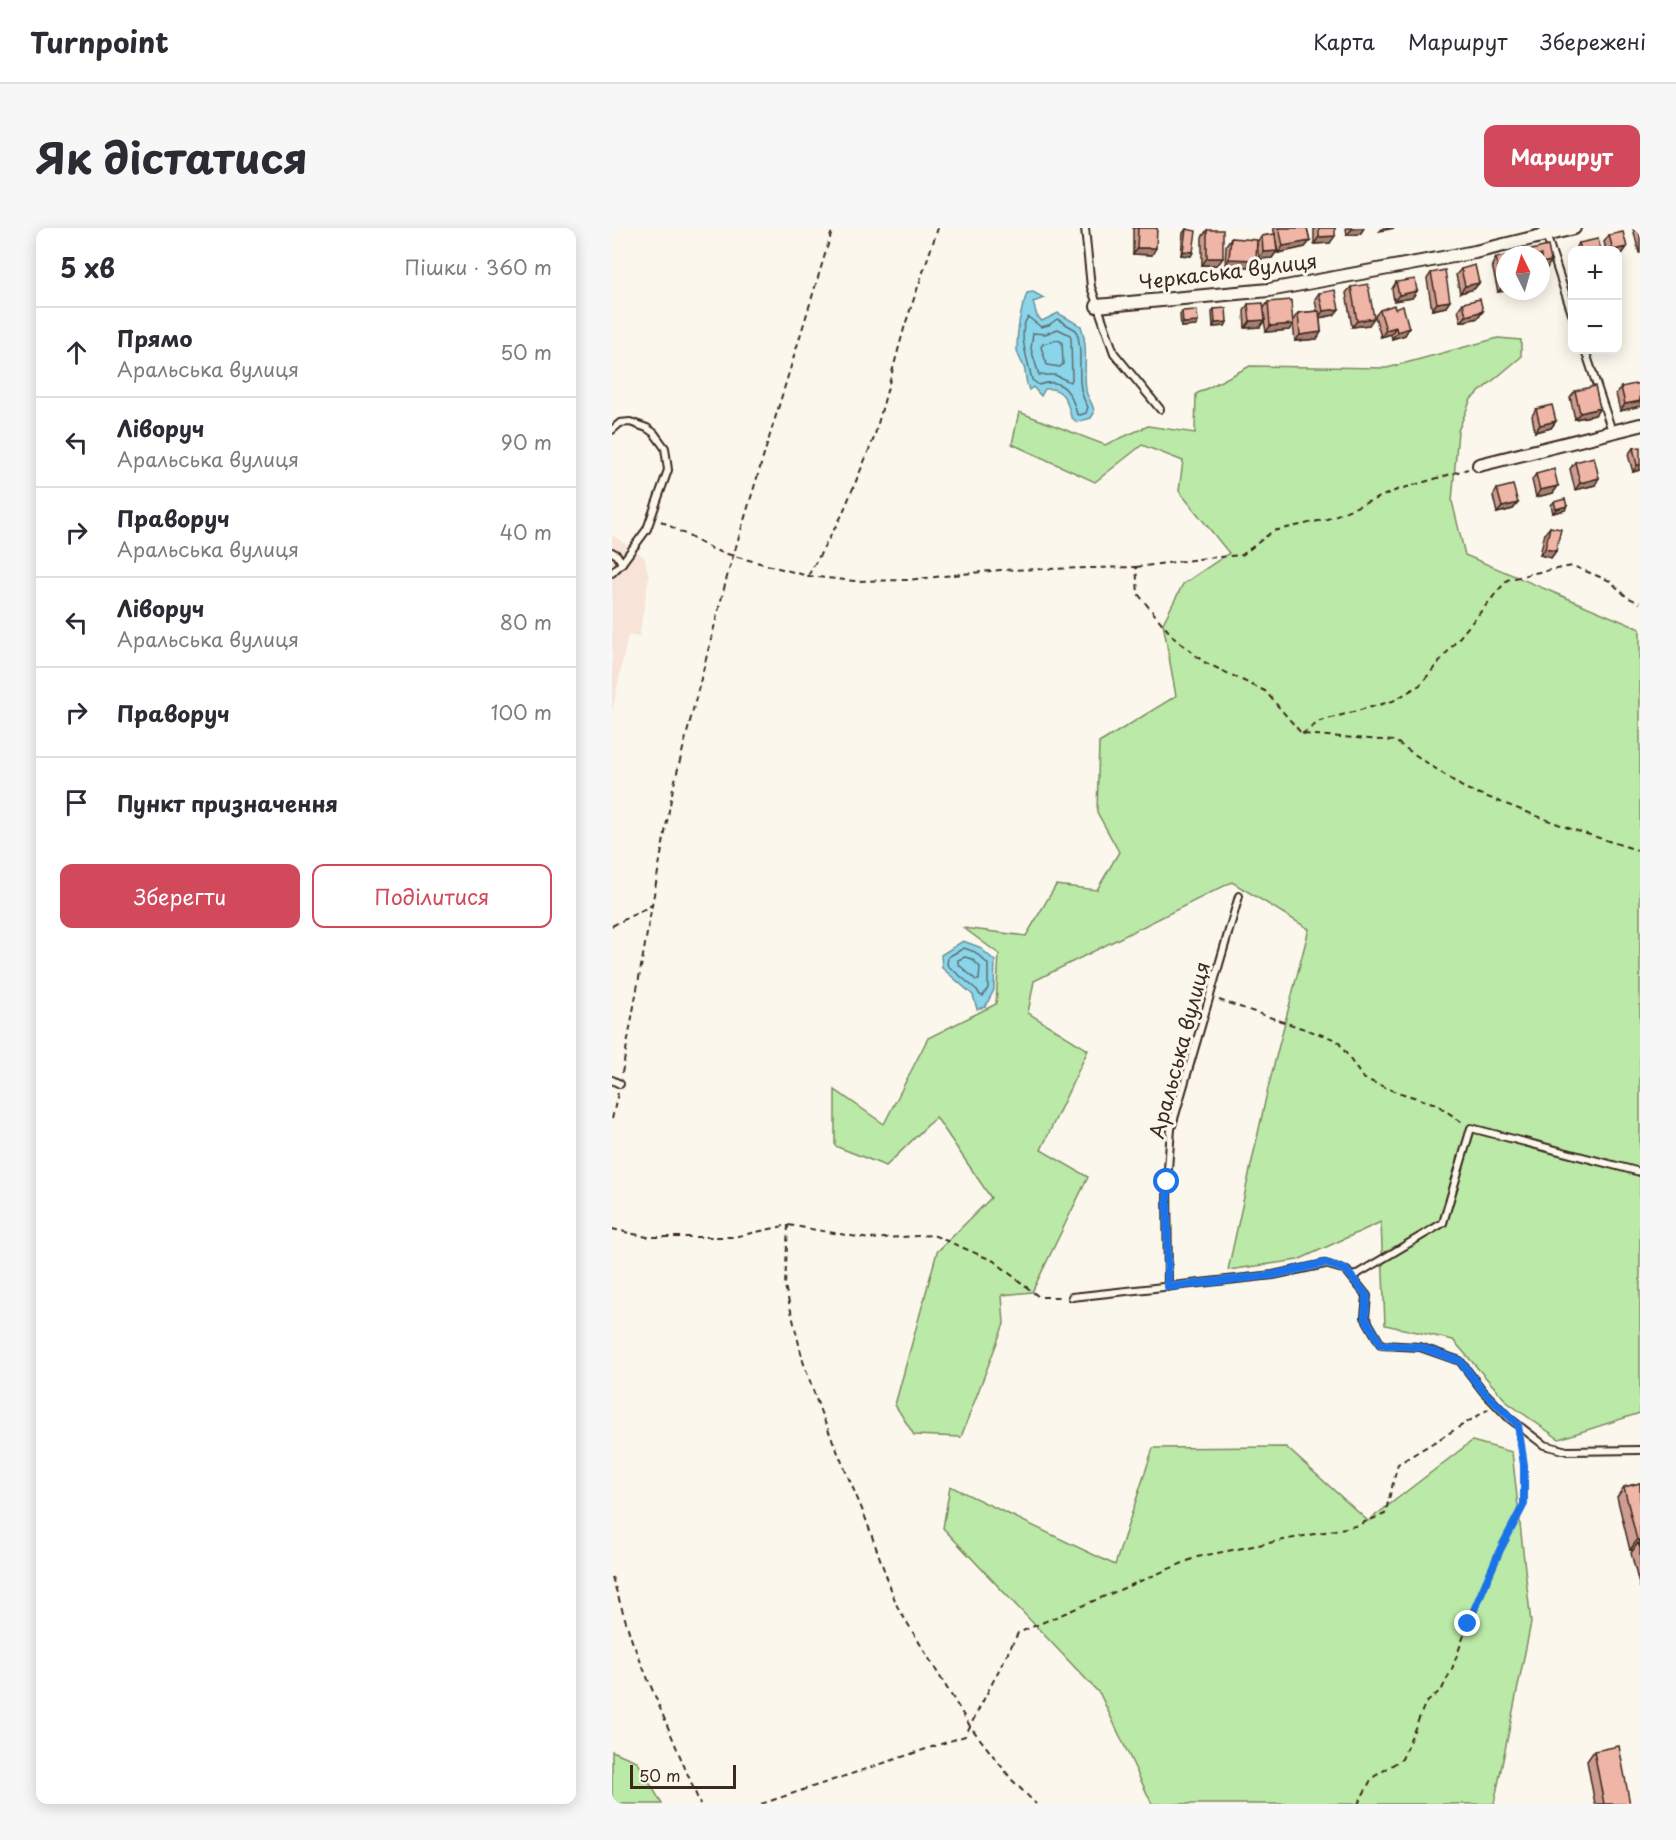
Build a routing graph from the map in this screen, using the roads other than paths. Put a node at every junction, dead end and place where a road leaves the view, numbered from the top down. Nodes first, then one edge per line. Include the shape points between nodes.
1 (1085, 228) edge
2 (1574, 228) edge
3 (1545, 231) edge
4 (1568, 302) edge
5 (1097, 306) junction
6 (1586, 354) edge
7 (1160, 409) dead end
8 (1640, 425) edge
9 (612, 430) edge
10 (1612, 432) junction
11 (1479, 465) road end
12 (612, 552) edge
13 (622, 563) junction
14 (612, 573) edge
15 (1239, 896) dead end
16 (612, 1080) edge
17 (620, 1084) road end
18 (1640, 1172) edge
19 (1352, 1277) junction
20 (1168, 1287) junction
21 (1072, 1297) road end
22 (1640, 1449) edge

1 - 5 lane
2 - 3 street, Черкаська вулиця
3 - 4 lane
3 - 5 street, Черкаська вулиця via 1475,252 1269,290
5 - 7 lane via 1114,352
6 - 10 lane
8 - 10 street
9 - 13 lane via 620,423 647,428 666,448 668,470 647,528
10 - 11 street
12 - 13 lane
13 - 14 lane
15 - 20 lane, Аральська вулиця via 1171,1129
16 - 17 lane
18 - 19 lane via 1471,1128 1443,1223
19 - 20 lane via 1346,1270 1325,1263 1273,1275
19 - 22 lane via 1367,1296 1365,1317 1381,1345 1420,1347 1460,1361 1496,1405 1544,1444 1567,1451
20 - 21 lane

